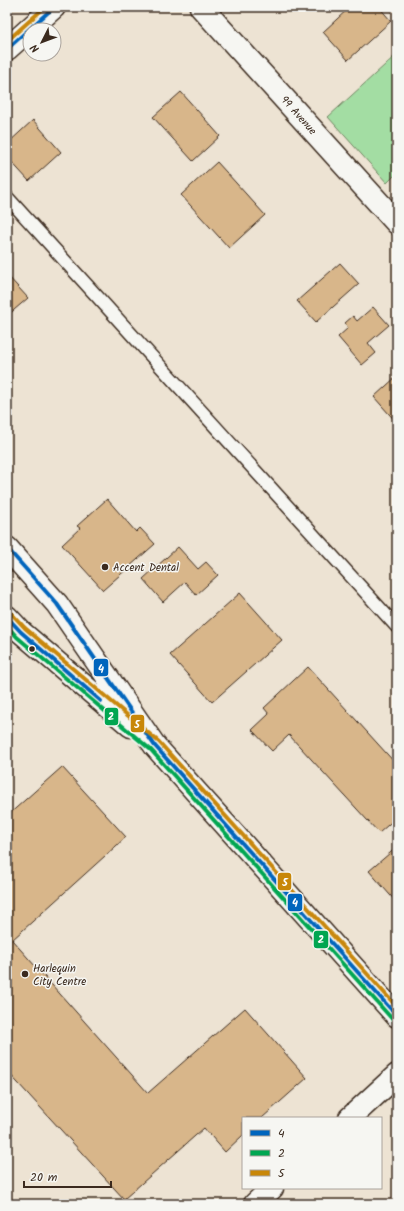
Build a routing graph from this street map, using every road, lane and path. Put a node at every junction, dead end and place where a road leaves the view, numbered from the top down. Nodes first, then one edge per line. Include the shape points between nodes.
1 (54, 7) edge
2 (200, 7) edge
3 (7, 50) edge
4 (7, 197) edge
5 (397, 223) edge
6 (7, 548) edge
7 (7, 616) edge
8 (397, 627) edge
9 (155, 746) junction
10 (397, 1016) edge
11 (397, 1075) edge
12 (351, 1117) edge
13 (271, 1189) edge
14 (255, 1204) edge

1 - 3 main road
2 - 5 main road, 99 Avenue
4 - 8 lane
6 - 9 main road via 57,604
7 - 9 main road via 21,632
9 - 10 main road
11 - 12 main road
13 - 14 main road

